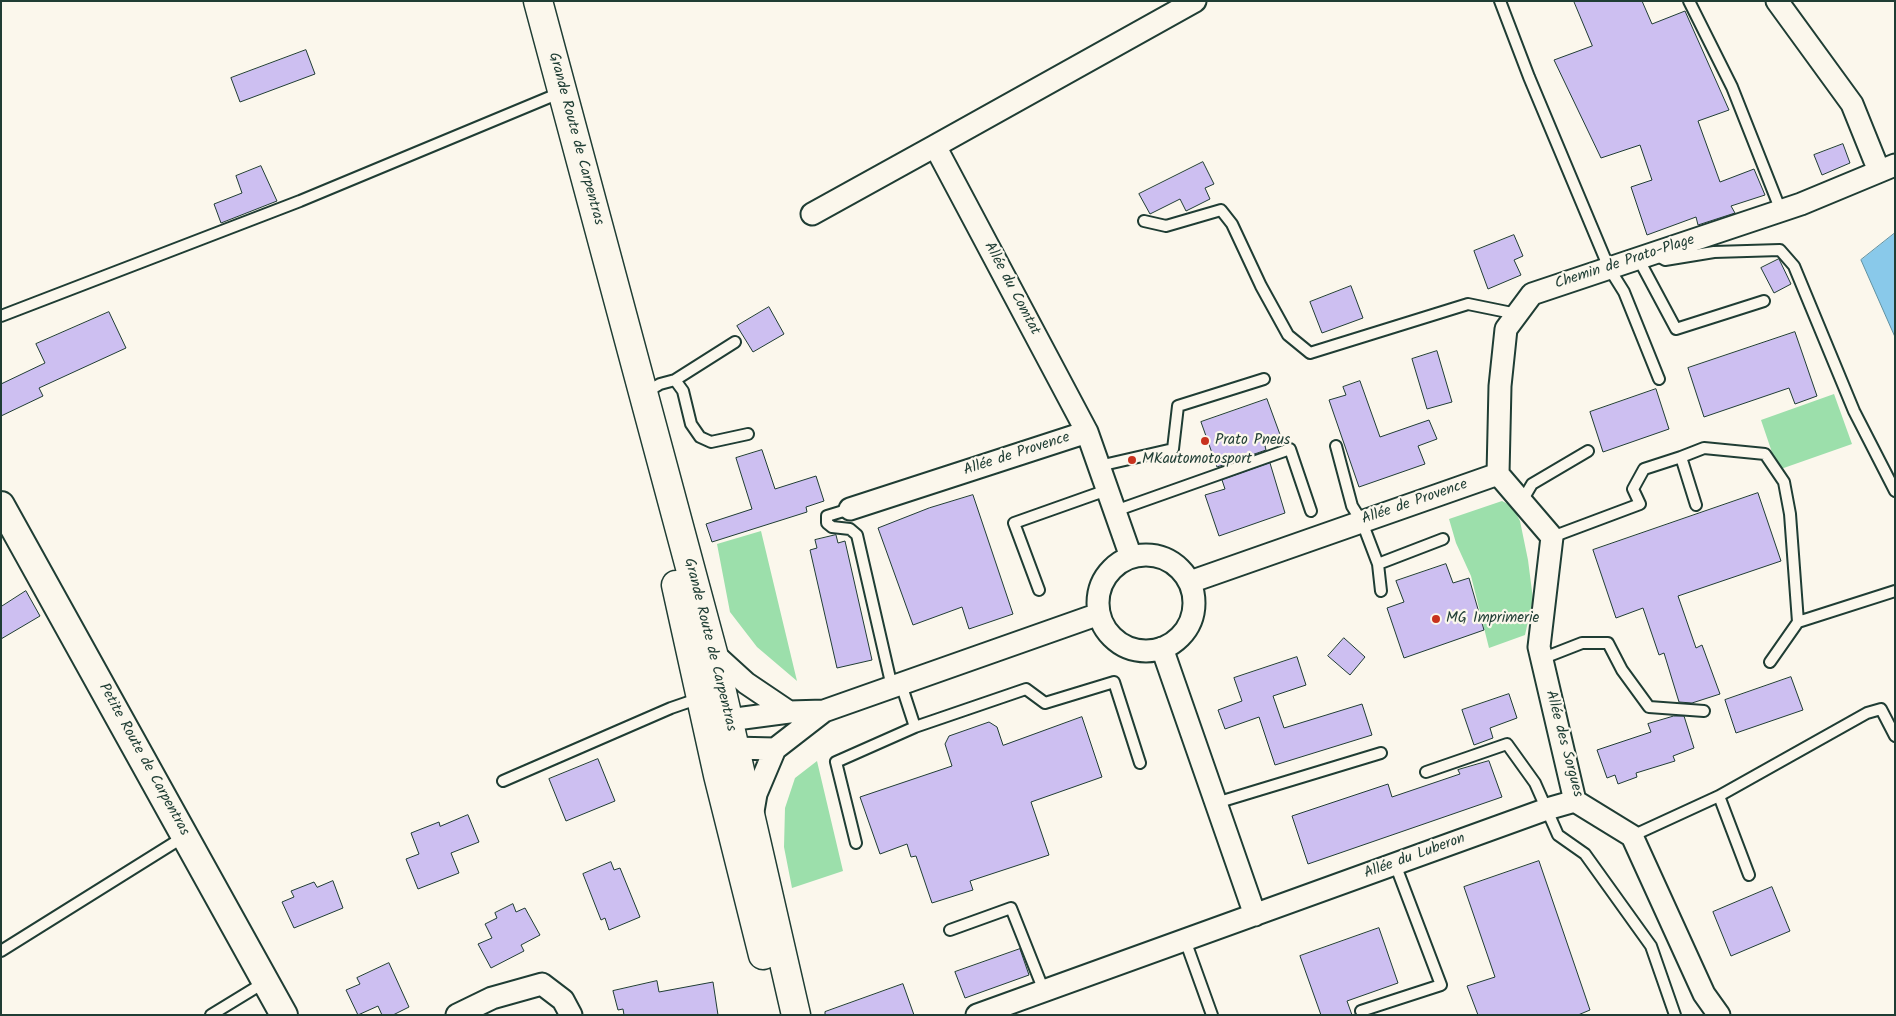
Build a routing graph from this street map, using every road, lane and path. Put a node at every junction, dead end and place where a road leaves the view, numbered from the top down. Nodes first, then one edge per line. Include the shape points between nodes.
1 (538, 1) edge
2 (1195, 1) edge
3 (1500, 1) edge
4 (1689, 1) edge
5 (1777, 1) edge
6 (563, 92) junction
7 (935, 146) junction
8 (1887, 168) edge
9 (1781, 211) junction
10 (812, 214) dead end
11 (1144, 221) dead end
12 (1645, 256) junction
13 (1609, 268) junction
14 (612, 278) junction
15 (1764, 301) dead end
16 (1517, 314) junction
17 (1, 316) edge
18 (735, 342) dead end
19 (1659, 378) dead end
20 (1264, 379) dead end
21 (675, 380) junction
22 (644, 393) junction
23 (1087, 432) junction
24 (748, 434) dead end
25 (1336, 446) dead end
26 (1588, 451) dead end
27 (1681, 457) junction
28 (1099, 466) junction
29 (1498, 474) junction
30 (1107, 490) junction
31 (1895, 491) edge
32 (1522, 501) junction
33 (1, 505) edge
34 (1696, 505) dead end
35 (850, 509) joint
36 (1114, 511) junction
37 (1311, 511) dead end
38 (1362, 522) junction
39 (1552, 537) junction
40 (1443, 539) dead end
41 (1131, 558) junction
42 (1378, 564) junction
43 (1190, 582) junction
44 (1039, 590) dead end
45 (1895, 591) edge
46 (1382, 592) dead end
47 (1099, 614) junction
48 (1798, 622) junction
49 (1162, 648) junction
50 (1542, 659) junction
51 (704, 660) junction
52 (1770, 662) dead end
53 (897, 685) junction
54 (701, 698) junction
55 (824, 711) junction
56 (1704, 711) dead end
57 (789, 712) junction
58 (915, 727) junction
59 (1895, 736) edge
60 (728, 738) junction
61 (775, 749) junction
62 (1380, 753) dead end
63 (1140, 763) dead end
64 (1426, 772) dead end
65 (718, 775) junction
66 (504, 781) dead end
67 (1719, 796) junction
68 (1575, 801) junction
69 (1216, 803) junction
70 (1547, 810) junction
71 (752, 822) junction
72 (185, 836) junction
73 (1632, 836) junction
74 (856, 843) dead end
75 (1395, 864) junction
76 (1749, 875) dead end
77 (1254, 915) junction
78 (950, 930) dead end
79 (1185, 940) junction
80 (1, 951) edge
81 (266, 981) junction
82 (1044, 991) junction
83 (1361, 1011) dead end
84 (571, 1014) edge
85 (211, 1015) edge
86 (284, 1015) edge
87 (456, 1015) edge
88 (778, 1015) edge
89 (796, 1015) edge
90 (977, 1015) edge
91 (1212, 1015) edge
92 (1675, 1015) edge
93 (1719, 1015) edge

1 - 6 main road, Grande Route de Carpentras
2 - 7 street
3 - 13 lane
4 - 9 lane via 1732,87
5 - 8 street via 1852,104
6 - 14 main road, Grande Route de Carpentras
6 - 17 lane via 300,201
7 - 10 street
7 - 23 street, Allée du Comtat
8 - 9 street, Chemin de Prato-Plage
9 - 12 street, Chemin de Prato-Plage
11 - 16 lane via 1166,226 1221,210 1232,224 1288,335 1310,353 1468,304
12 - 13 street, Chemin de Prato-Plage
12 - 15 lane via 1676,329
12 - 31 lane via 1665,260 1714,252 1780,250 1794,266 1854,411
13 - 16 street, Chemin de Prato-Plage via 1532,294
13 - 19 lane via 1624,292
14 - 22 main road, Grande Route de Carpentras
14 - 51 main road, Grande Route de Carpentras
16 - 29 street, Chemin de Prato-Plage via 1506,328 1500,386
18 - 21 lane
20 - 28 lane via 1178,406 1173,449
21 - 22 lane
21 - 24 lane via 683,391 691,424 700,437 711,442
22 - 51 main road, Grande Route de Carpentras
23 - 28 street, Allée de Provence
23 - 35 street, Allée de Provence
25 - 38 lane via 1352,506
26 - 32 lane via 1532,484
27 - 34 lane
27 - 39 lane via 1644,469 1633,489 1640,504
27 - 48 lane via 1704,448 1765,454 1784,482 1790,514
28 - 30 street, Allée de Provence
29 - 32 street
29 - 38 street, Allée de Provence
30 - 36 street, Allée de Provence
30 - 44 lane via 1014,523
32 - 39 street
33 - 72 street, Petite Route de Carpentras
35 - 53 lane via 827,516 827,523 832,527 850,528 857,535
36 - 37 lane via 1290,449
36 - 41 street, Allée de Provence
38 - 42 lane
38 - 43 street, Allée de Provence
39 - 50 street, Allée des Sorgues via 1539,647
40 - 42 lane
41 - 43 street via 1144,555 1165,559 1182,570
41 - 47 street via 1118,564 1101,586
42 - 46 lane
43 - 49 street via 1194,606 1187,629
45 - 48 lane
47 - 49 street via 1116,641 1146,651
47 - 53 street
48 - 52 lane
49 - 69 street
50 - 56 lane via 1582,643 1608,643 1622,670 1649,707
50 - 68 street, Allée des Sorgues
51 - 54 main road, Grande Route de Carpentras
51 - 57 street
51 - 60 main road, Grande Route de Carpentras
53 - 55 street
53 - 58 lane
54 - 65 main road, Grande Route de Carpentras
54 - 66 lane
55 - 57 street
55 - 61 street
57 - 60 street via 736,719
58 - 63 lane via 1026,689 1045,704 1114,682
58 - 74 lane via 836,762
59 - 67 lane via 1880,709 1867,713
60 - 61 street
60 - 65 street
60 - 71 main road, Grande Route de Carpentras
61 - 71 street via 756,794
62 - 69 lane
64 - 70 lane via 1507,744 1535,783
65 - 88 main road, Grande Route de Carpentras
67 - 73 lane
67 - 76 lane
68 - 70 street, Allée du Luberon
68 - 73 street, Allée des Sorgues
69 - 77 street
70 - 75 street, Allée du Luberon
70 - 92 lane via 1558,835 1585,854 1651,946
71 - 89 main road, Grande Route de Carpentras
72 - 80 lane
72 - 81 street, Petite Route de Carpentras
73 - 93 street via 1704,994
75 - 77 street, Allée du Luberon
75 - 83 lane via 1441,985
77 - 79 street, Allée du Luberon
78 - 82 lane via 1011,908
79 - 82 street, Allée du Luberon
79 - 91 lane
81 - 85 lane
81 - 86 street, Petite Route de Carpentras
82 - 90 street, Allée du Luberon
84 - 87 street via 563,1000 542,984 492,998

